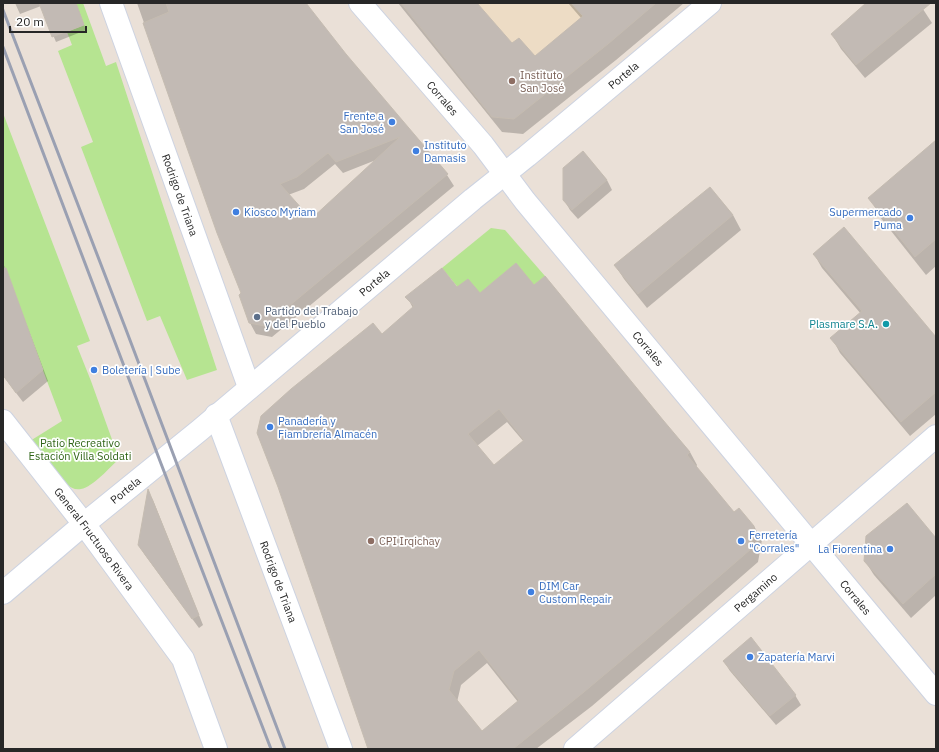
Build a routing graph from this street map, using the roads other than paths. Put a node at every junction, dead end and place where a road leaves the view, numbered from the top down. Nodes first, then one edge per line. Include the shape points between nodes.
1 (112, 3) edge
2 (360, 3) edge
3 (710, 3) edge
4 (504, 174) junction
5 (249, 387) junction
6 (216, 415) junction
7 (3, 421) edge
8 (936, 436) edge
9 (84, 524) junction
10 (811, 543) junction
11 (3, 593) edge
12 (936, 694) edge
13 (216, 749) edge
14 (341, 749) edge
15 (575, 749) edge

1 - 5 street, Rodrigo de Triana
2 - 4 street, Corrales via 483,145
3 - 4 street, Portela
4 - 5 street, Portela
4 - 10 street, Corrales
5 - 6 street, Portela
6 - 9 street, Portela
6 - 14 street, Rodrigo de Triana
7 - 9 street, General Fructuoso Rivera
8 - 10 street, Pergamino
9 - 11 street, Portela
9 - 13 street, General Fructuoso Rivera via 183,659
10 - 12 street, Corrales
10 - 15 street, Pergamino

